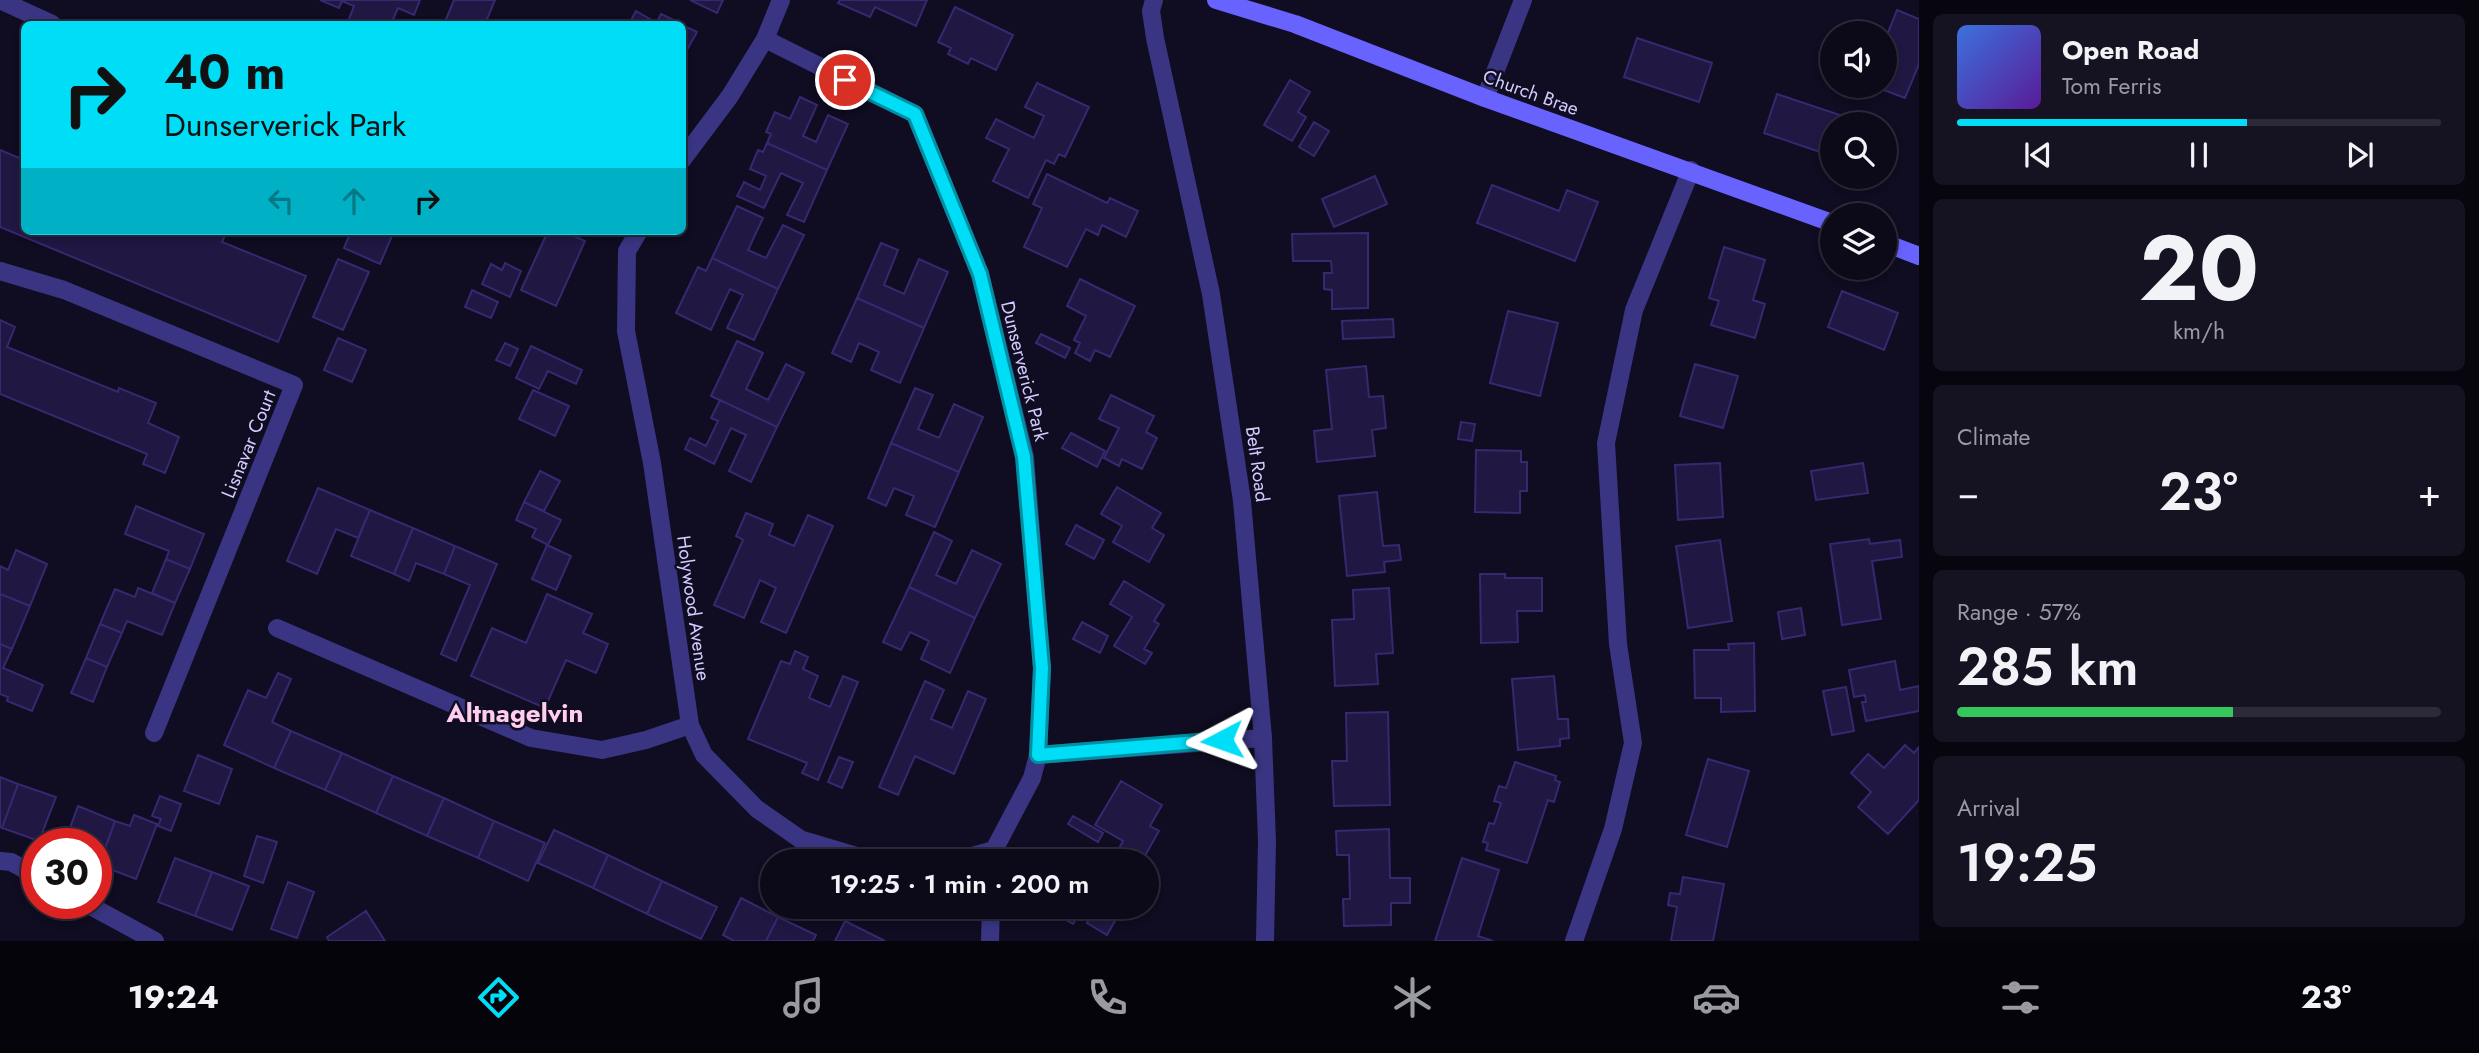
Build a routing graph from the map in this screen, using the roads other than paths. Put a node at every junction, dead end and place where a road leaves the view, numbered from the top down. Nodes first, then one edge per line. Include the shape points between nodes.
1 (0, 0) edge
2 (781, 0) edge
3 (1154, 0) edge
4 (1216, 0) edge
5 (1523, 0) edge
6 (46, 21) edge
7 (765, 39) junction
8 (1485, 98) junction
9 (686, 155) edge
10 (1691, 170) junction
11 (1820, 218) edge
12 (637, 235) edge
13 (1897, 248) edge
14 (1919, 256) edge
15 (0, 271) edge
16 (277, 628) dead end
17 (690, 725) junction
18 (154, 733) dead end
19 (1263, 738) junction
20 (1038, 755) junction
21 (834, 849) edge
22 (997, 849) edge
23 (0, 861) edge
24 (21, 867) edge
25 (112, 918) edge
26 (991, 919) edge
27 (155, 941) edge
28 (990, 941) edge
29 (1265, 941) edge
30 (1574, 941) edge

1 - 6 street
2 - 7 street
3 - 19 street, Belt Road via 1155,38 1211,293 1240,487
4 - 8 main road, Church Brae via 1295,24
5 - 8 street
7 - 9 street
7 - 20 street, Dunserverick Park via 915,114 980,274 1024,457 1042,668
8 - 10 main road, Church Brae
10 - 11 main road, Church Brae
10 - 30 street via 1634,310 1606,443 1618,644 1633,743 1613,829
12 - 17 street, Holywood Avenue via 627,251 626,331 652,463
13 - 14 main road
15 - 18 street, Lisnavar Court via 64,290 294,385
16 - 17 street via 531,738 602,750
17 - 21 street, Holywood Avenue via 704,755 757,808 800,839
19 - 20 street
19 - 29 street, Belt Road
20 - 22 street, Dunserverick Park via 1032,778
23 - 24 street
25 - 27 street
26 - 28 street

